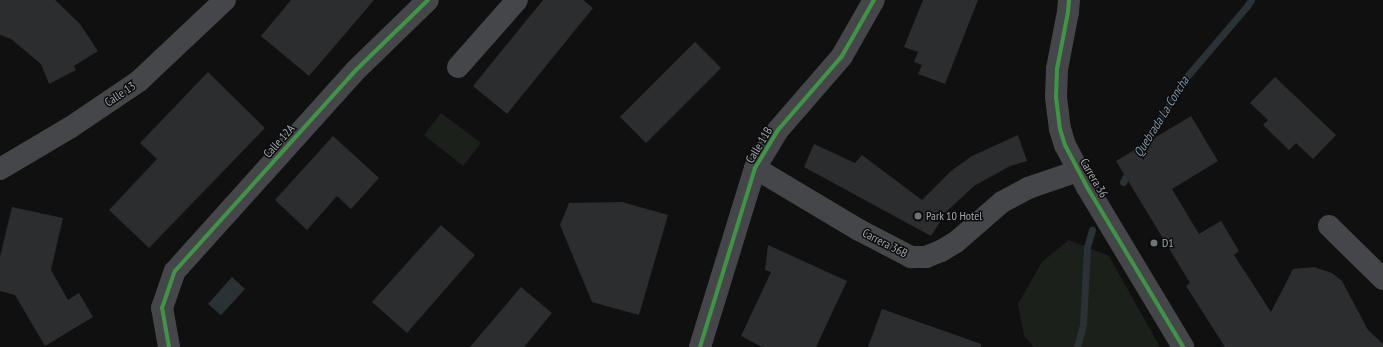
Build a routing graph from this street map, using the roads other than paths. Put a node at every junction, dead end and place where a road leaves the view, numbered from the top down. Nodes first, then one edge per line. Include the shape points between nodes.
1 (225, 0) edge
2 (428, 0) edge
3 (517, 0) edge
4 (874, 0) edge
5 (1069, 0) edge
6 (458, 67) dead end
7 (755, 168) junction
8 (0, 169) edge
9 (1078, 171) junction
10 (1328, 226) dead end
11 (1383, 279) edge
12 (169, 347) edge
13 (700, 347) edge
14 (1183, 347) edge

1 - 8 street, Calle 13 via 139,81 71,127
2 - 12 street, Calle 12A via 356,70 175,271 162,308
3 - 6 street
4 - 7 street, Calle 11B via 842,56 778,130
5 - 9 street, Carrera 36 via 1057,62 1056,97 1060,129
7 - 9 street, Carrera 36B via 859,230 911,257 926,257 941,251 956,242 1002,202 1028,188
7 - 13 street, Calle 11B
9 - 14 street, Carrera 36
10 - 11 street

